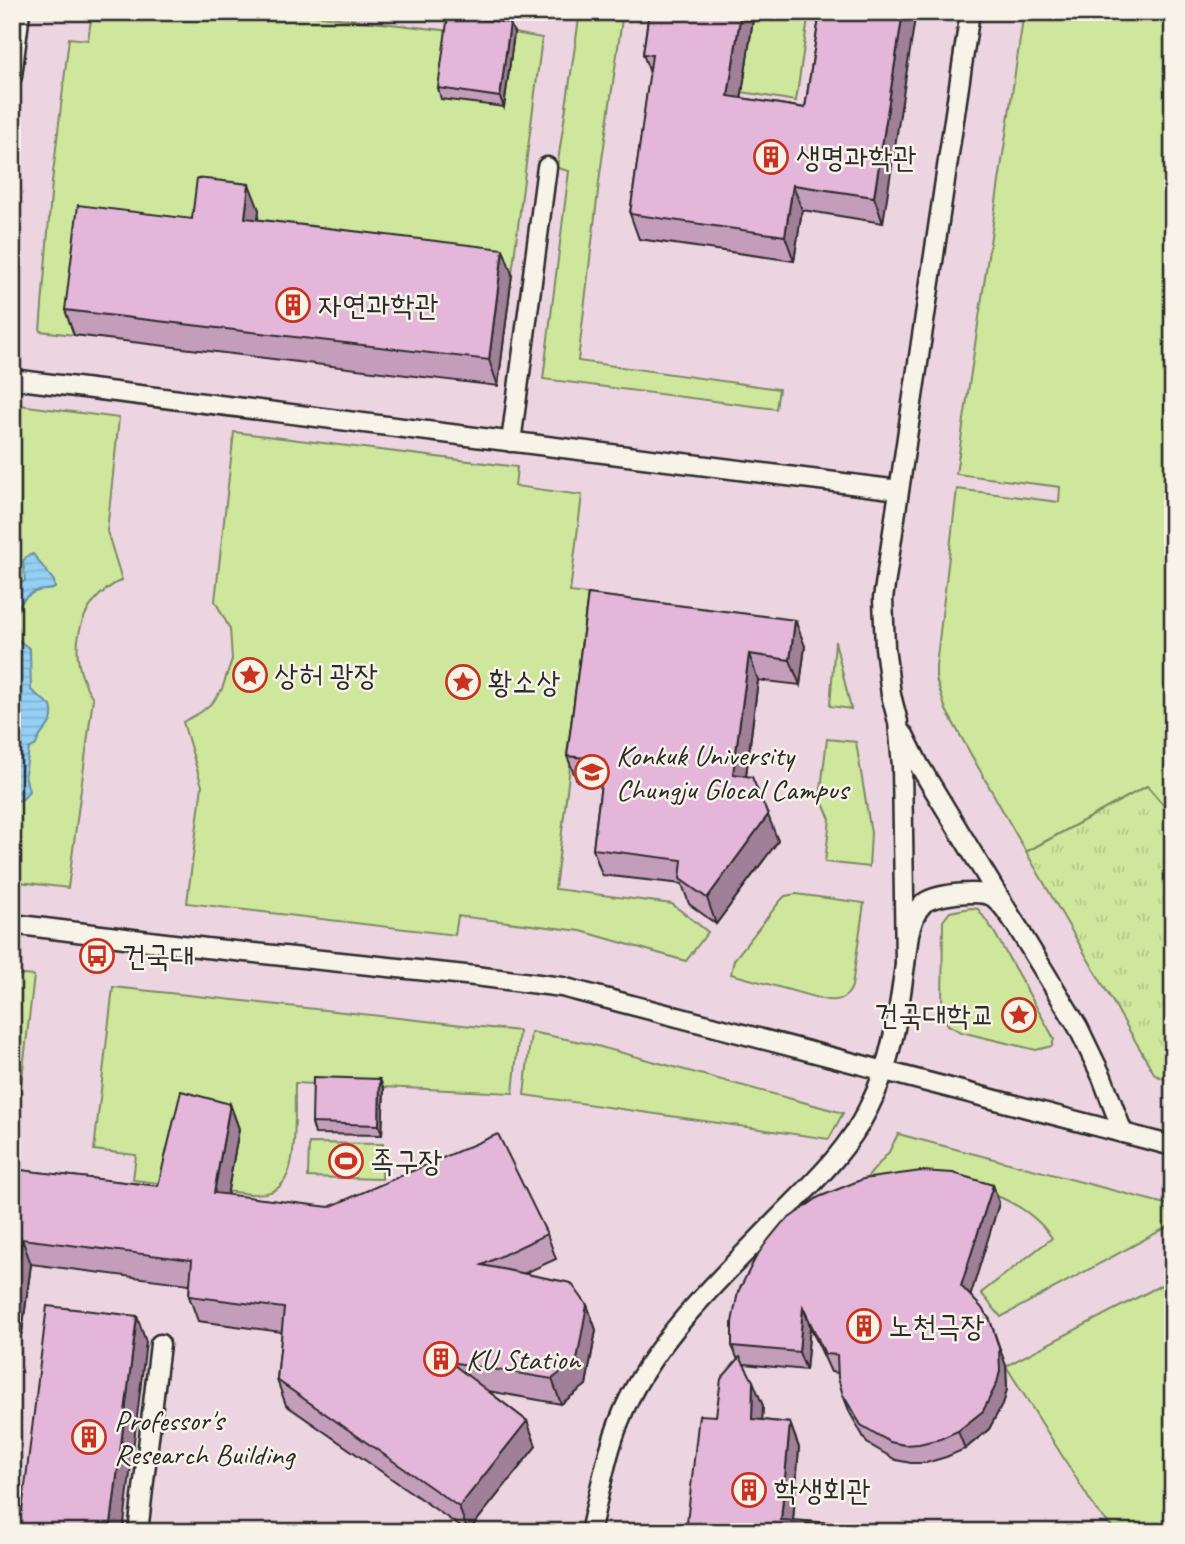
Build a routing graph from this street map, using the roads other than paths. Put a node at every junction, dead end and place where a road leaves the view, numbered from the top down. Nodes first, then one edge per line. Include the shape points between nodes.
1 (20, 12) edge
2 (970, 12) edge
3 (12, 76) edge
4 (547, 167) dead end
5 (12, 379) edge
6 (511, 442) junction
7 (899, 490) junction
8 (898, 722) junction
9 (12, 924) edge
10 (1021, 932) junction
11 (905, 963) junction
12 (884, 1070) junction
13 (1123, 1133) junction
14 (1173, 1146) edge
15 (160, 1344) dead end
16 (138, 1532) edge
17 (590, 1532) edge

1 - 3 lane
2 - 7 lane
4 - 6 lane
5 - 6 lane
6 - 7 lane
7 - 8 lane via 883,599 886,659
8 - 10 lane via 919,765
8 - 11 lane
9 - 12 lane via 562,987
10 - 11 lane via 1003,907 984,893 926,900 912,923
10 - 13 lane via 1085,1041
11 - 12 lane
12 - 13 lane
12 - 17 lane via 869,1109 838,1156 687,1315 645,1371 613,1438
13 - 14 lane
15 - 16 lane

